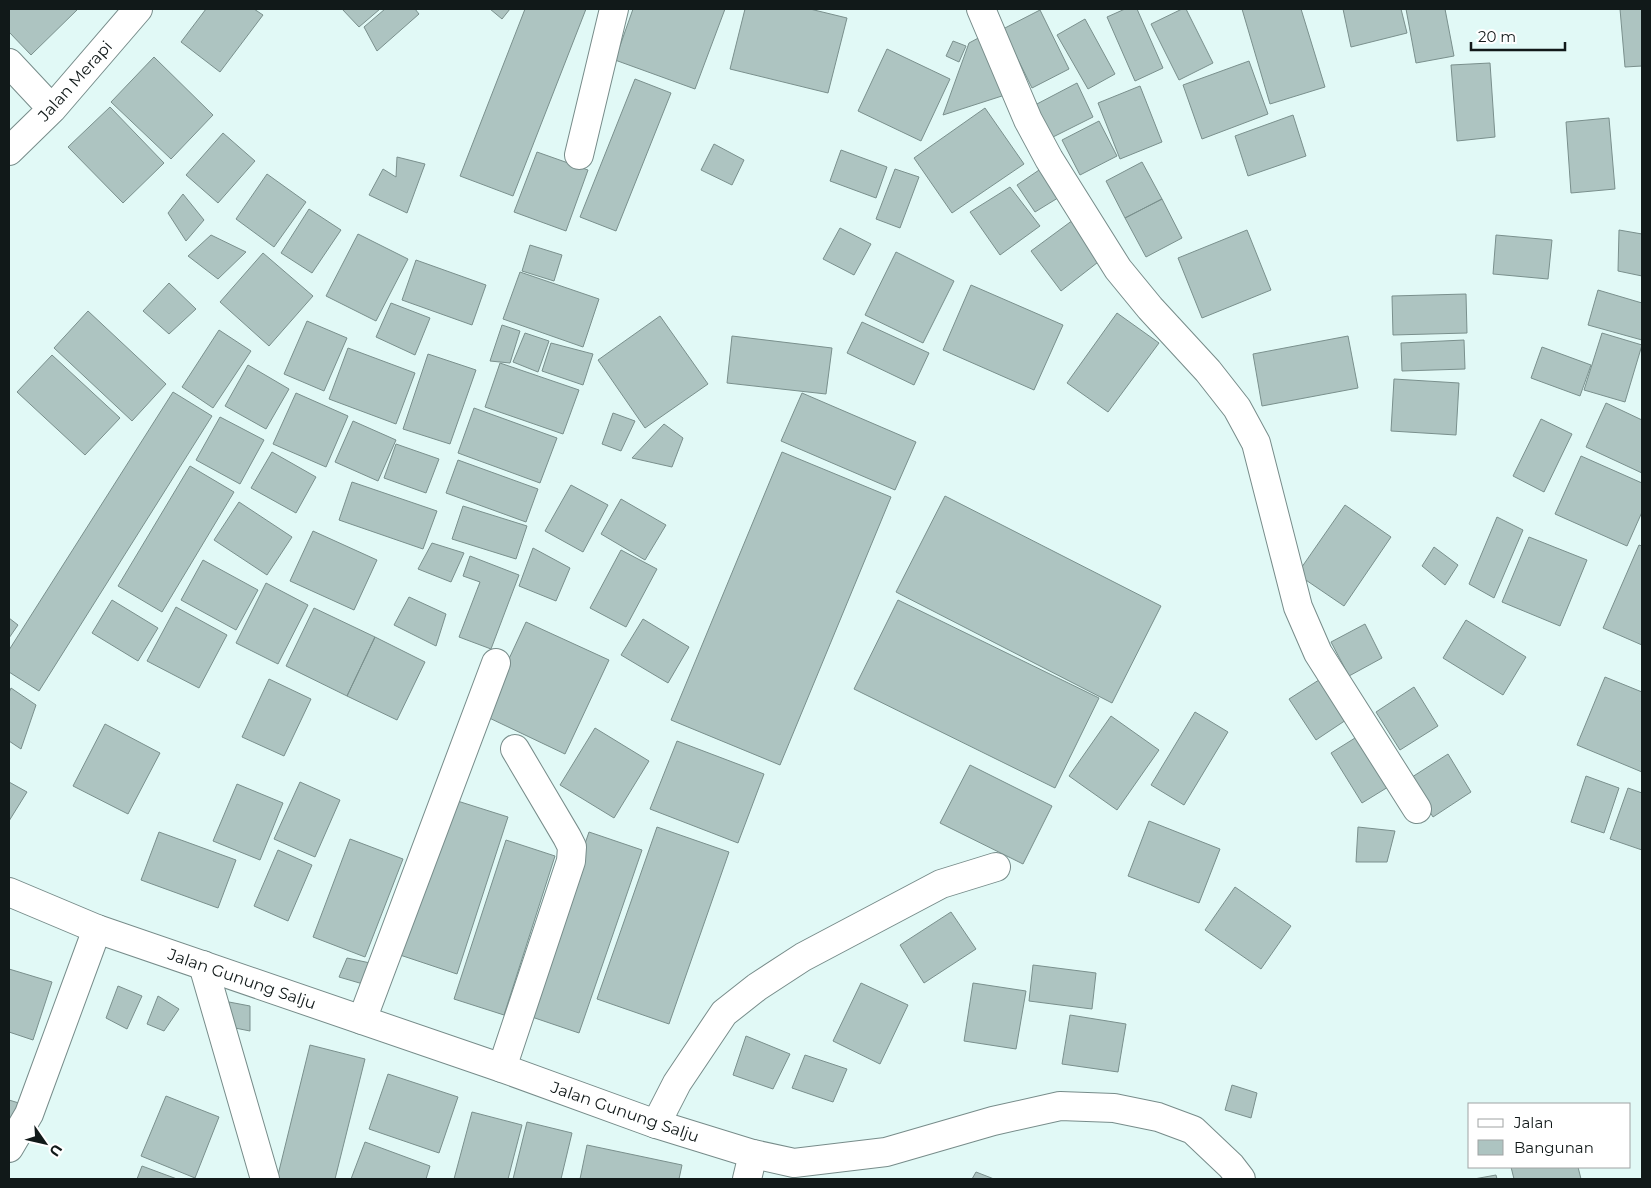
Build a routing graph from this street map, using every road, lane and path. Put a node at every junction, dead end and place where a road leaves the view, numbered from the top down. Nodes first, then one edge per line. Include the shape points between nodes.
1 (138, 9) edge
2 (614, 9) edge
3 (981, 9) edge
4 (9, 63) edge
5 (52, 109) junction
6 (9, 151) edge
7 (579, 154) dead end
8 (496, 663) dead end
9 (515, 749) dead end
10 (1417, 809) dead end
11 (996, 867) dead end
12 (9, 892) edge
13 (97, 929) junction
14 (203, 964) junction
15 (362, 1020) junction
16 (502, 1068) junction
17 (656, 1124) junction
18 (9, 1148) edge
19 (750, 1167) edge
20 (800, 1171) edge
21 (265, 1179) edge
22 (1241, 1179) edge

1 - 5 street, Jalan Merapi
2 - 7 street
3 - 10 street via 1028,120 1096,236 1128,282 1237,408 1256,443 1298,607 1318,653
4 - 5 street
5 - 6 street, Jalan Merapi
8 - 15 street
9 - 16 street via 572,847 571,861
11 - 17 street via 941,884 756,986 724,1013 677,1084
12 - 13 street, Jalan Gunung Salju
13 - 14 street, Jalan Gunung Salju
13 - 18 street via 29,1114
14 - 15 street, Jalan Gunung Salju
14 - 21 street
15 - 16 street, Jalan Gunung Salju
16 - 17 street, Jalan Gunung Salju
17 - 19 street, Jalan Gunung Salju
19 - 20 street, Jalan Gunung Salju
20 - 22 street, Jalan Gunung Salju via 1060,1106 1114,1108 1158,1117 1194,1130

